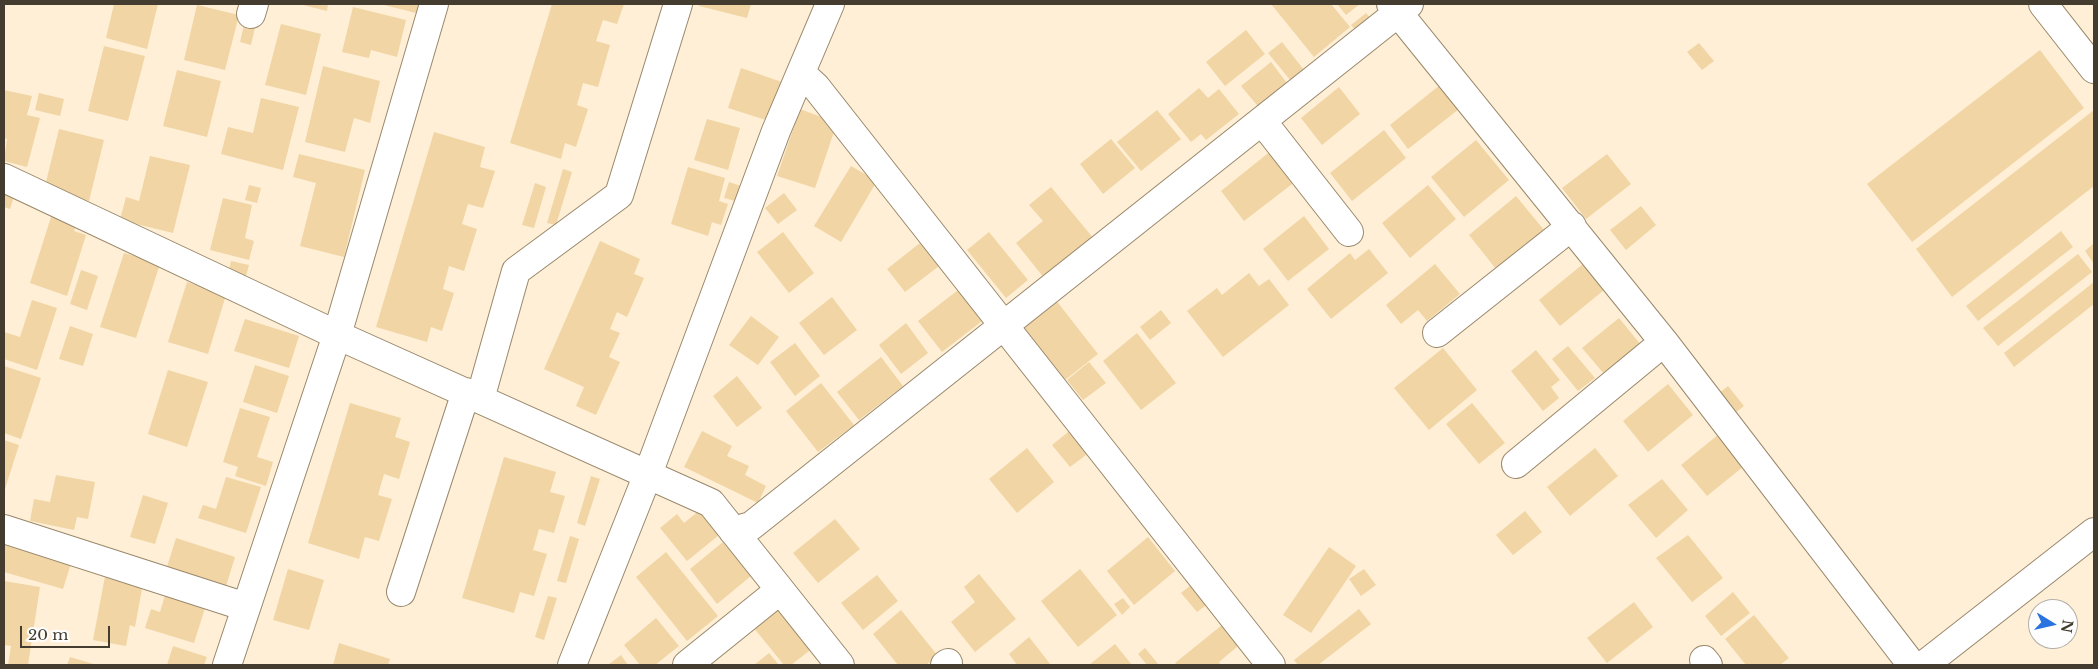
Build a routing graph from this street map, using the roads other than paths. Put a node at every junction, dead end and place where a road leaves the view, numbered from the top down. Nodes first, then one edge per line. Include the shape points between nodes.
1 (434, 4) edge
2 (678, 4) edge
3 (830, 4) edge
4 (2043, 4) edge
5 (1399, 7) edge
6 (2094, 69) edge
7 (801, 74) junction
8 (1262, 121) junction
9 (4, 178) edge
10 (1572, 226) junction
11 (1349, 232) dead end
12 (1004, 327) junction
13 (1437, 333) dead end
14 (337, 335) junction
15 (1664, 342) junction
16 (473, 396) junction
17 (1516, 464) dead end
18 (648, 474) junction
19 (4, 529) edge
20 (733, 530) junction
21 (2094, 532) edge
22 (780, 590) junction
23 (401, 592) dead end
24 (246, 607) junction
25 (832, 662) edge
26 (227, 665) edge
27 (572, 665) edge
28 (687, 665) edge
29 (1272, 665) edge
30 (1912, 665) edge
31 (1924, 665) edge

1 - 14 street
2 - 16 street via 619,195 516,271
3 - 7 street
4 - 6 street
5 - 8 street
5 - 10 street
7 - 12 street via 816,87
7 - 18 street via 776,131
8 - 11 street
8 - 12 street
9 - 14 street
10 - 13 street
10 - 15 street
12 - 20 street via 751,526
12 - 29 street
14 - 16 street
14 - 24 street
15 - 17 street
15 - 30 street
16 - 18 street
16 - 23 street
18 - 20 street via 711,503
18 - 27 street
19 - 24 street
20 - 22 street
21 - 31 street
22 - 25 street
22 - 28 street
24 - 26 street

